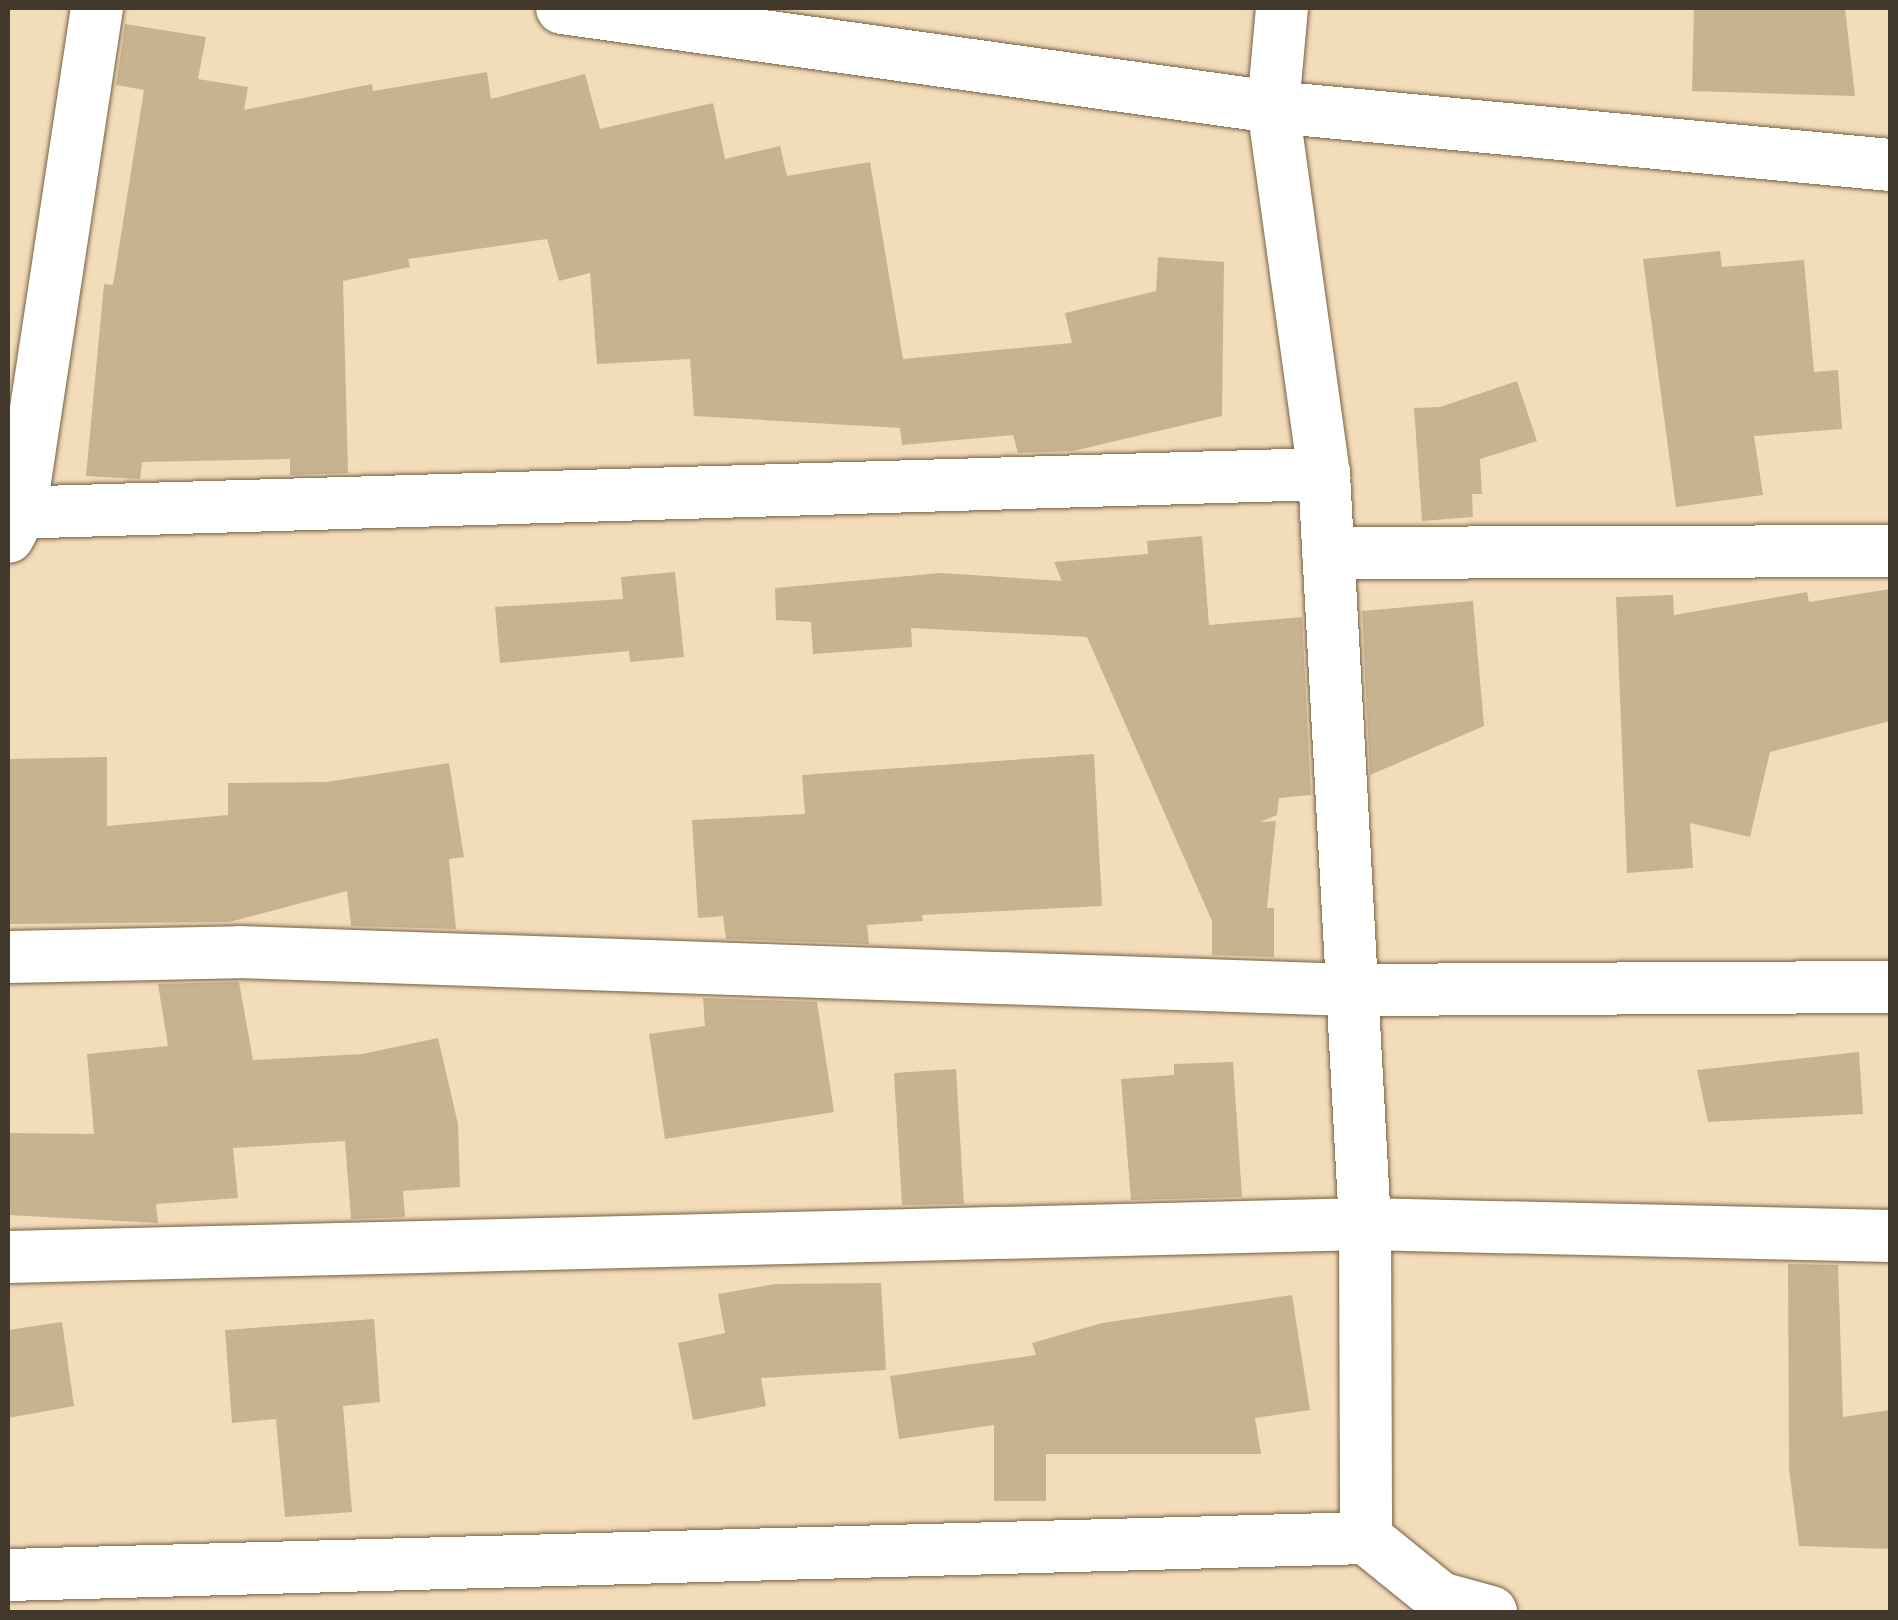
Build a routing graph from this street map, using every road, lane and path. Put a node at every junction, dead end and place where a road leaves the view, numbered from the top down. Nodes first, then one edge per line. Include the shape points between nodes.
1 (97, 8) edge
2 (562, 8) edge
3 (1282, 8) edge
4 (1273, 108) junction
5 (1890, 165) edge
6 (1324, 474) junction
7 (12, 522) edge
8 (1890, 550) edge
9 (1328, 553) junction
10 (8, 957) edge
11 (1890, 987) edge
12 (1350, 990) junction
13 (1365, 1224) junction
14 (1890, 1236) edge
15 (8, 1257) edge
16 (1366, 1538) junction
17 (8, 1575) edge
18 (1491, 1612) edge

1 - 7 street
2 - 4 street
3 - 4 street
4 - 5 street
4 - 6 street
6 - 7 street
6 - 9 street
8 - 9 street
9 - 12 street
10 - 12 street via 238,952
11 - 12 street
12 - 13 street
13 - 14 street
13 - 15 street
13 - 16 street
16 - 17 street
16 - 18 street via 1440,1598

